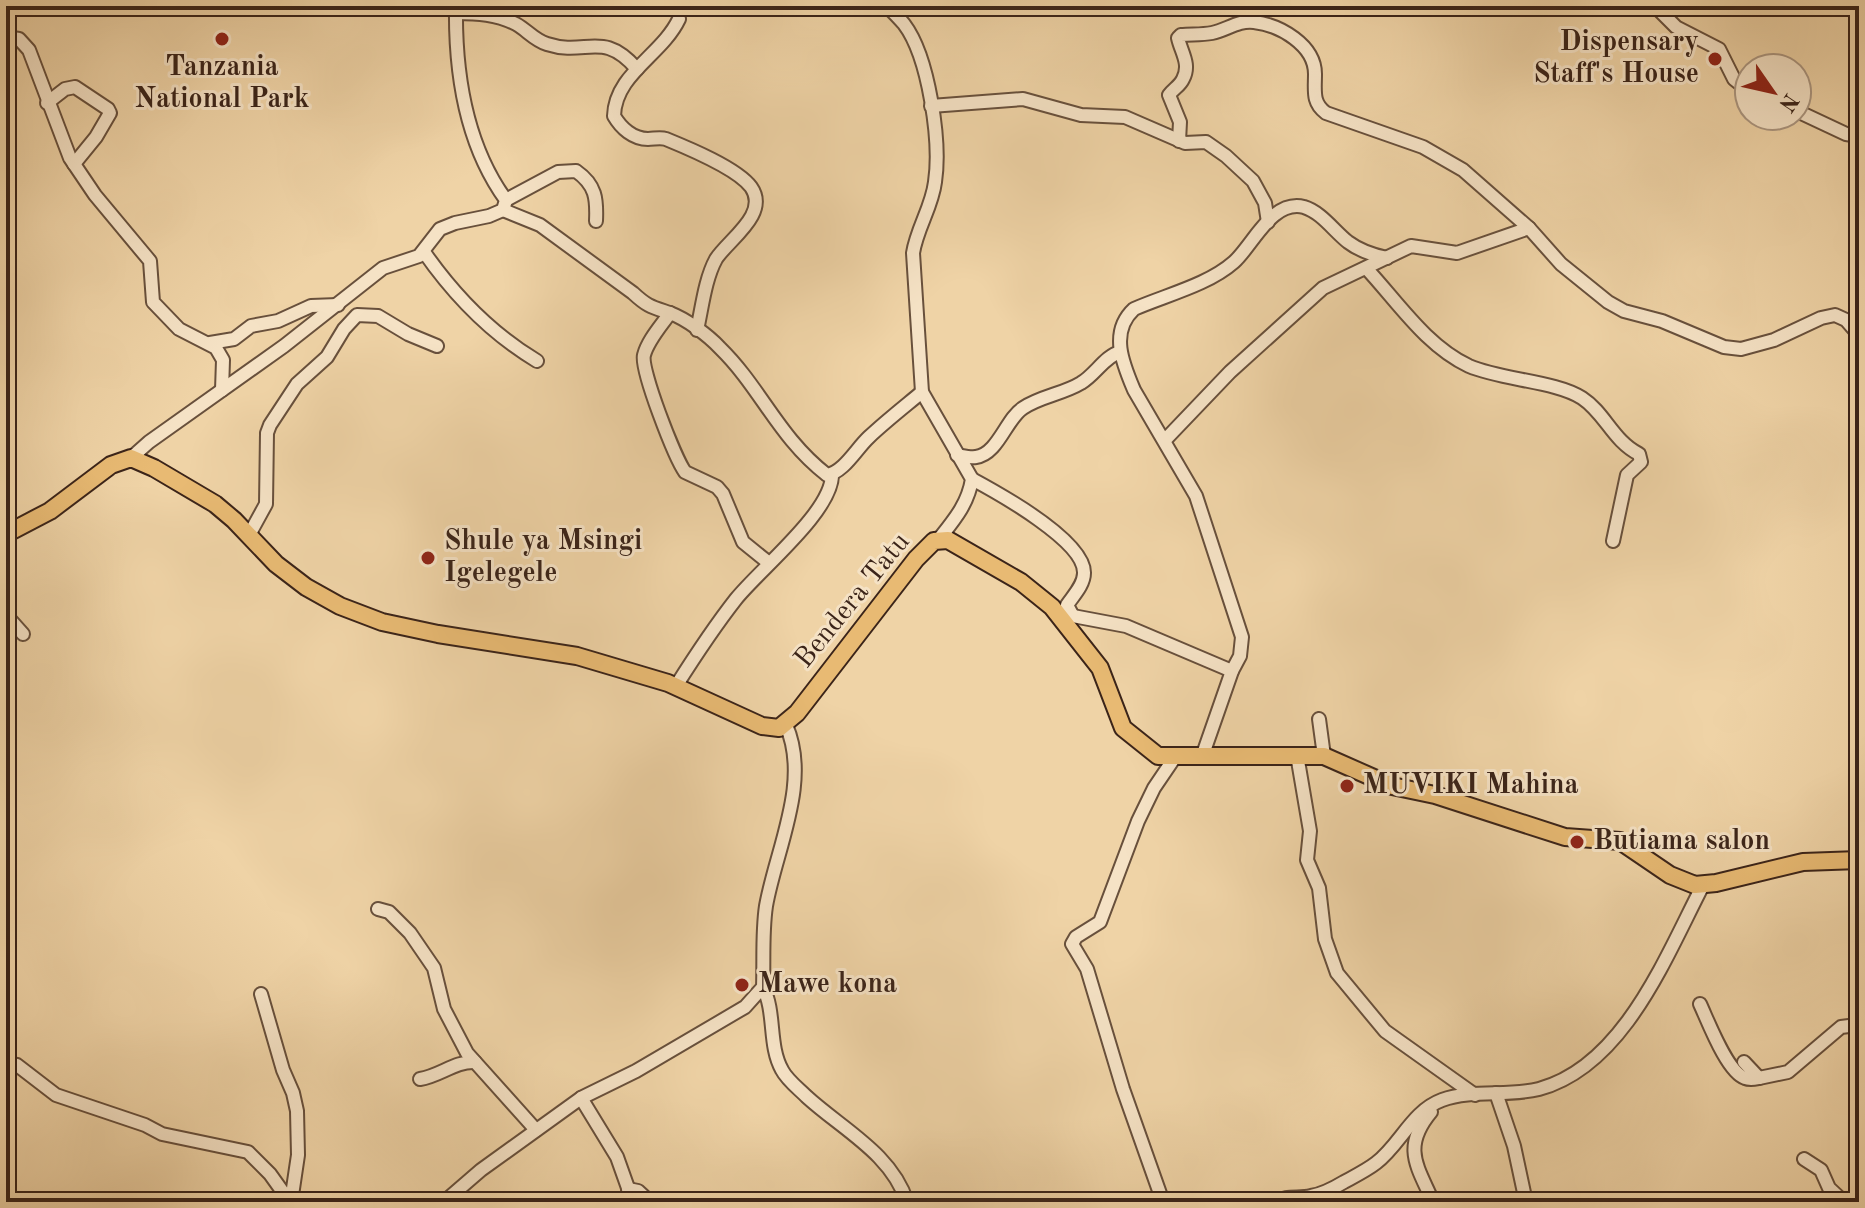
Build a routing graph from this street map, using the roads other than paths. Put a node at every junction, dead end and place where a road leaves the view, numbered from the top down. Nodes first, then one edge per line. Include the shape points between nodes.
1 (887, 6) edge
2 (1655, 6) edge
3 (456, 9) edge
4 (679, 19) dead end
5 (6, 37) edge
6 (637, 69) junction
7 (1733, 77) edge
8 (47, 103) junction
9 (931, 106) junction
10 (1813, 119) edge
11 (1859, 136) edge
12 (1179, 141) junction
13 (74, 164) junction
14 (505, 205) junction
15 (596, 221) dead end
16 (1268, 222) junction
17 (1529, 228) junction
18 (424, 252) junction
19 (1387, 258) junction
20 (1366, 268) junction
21 (338, 305) junction
22 (670, 313) junction
23 (697, 330) junction
24 (1859, 335) edge
25 (210, 343) junction
26 (437, 346) dead end
27 (1120, 352) junction
28 (537, 361) dead end
29 (222, 390) junction
30 (922, 392) junction
31 (1165, 440) junction
32 (957, 455) junction
33 (131, 458) junction
34 (832, 474) junction
35 (972, 479) junction
36 (6, 534) edge
37 (249, 535) junction
38 (939, 539) junction
39 (1613, 541) dead end
40 (769, 563) junction
41 (6, 615) edge
42 (1068, 618) junction
43 (23, 634) dead end
44 (1232, 671) junction
45 (676, 686) junction
46 (1319, 719) dead end
47 (786, 725) junction
48 (1297, 755) junction
49 (1324, 756) junction
50 (1175, 757) junction
51 (1202, 757) junction
52 (1859, 860) edge
53 (1703, 885) junction
54 (378, 909) dead end
55 (763, 987) junction
56 (261, 994) dead end
57 (1700, 1004) dead end
58 (1858, 1025) edge
59 (475, 1062) junction
60 (1744, 1062) dead end
61 (6, 1068) edge
62 (1759, 1078) junction
63 (420, 1079) dead end
64 (1496, 1093) junction
65 (1475, 1095) junction
66 (581, 1098) junction
67 (1441, 1100) junction
68 (536, 1130) junction
69 (1804, 1159) dead end
70 (628, 1189) junction
71 (450, 1200) edge
72 (905, 1201) edge
73 (290, 1202) edge
74 (633, 1202) edge
75 (650, 1202) edge
76 (1163, 1202) edge
77 (1276, 1202) edge
78 (1433, 1202) edge
79 (1526, 1202) edge
80 (1844, 1202) edge

1 - 9 street via 906,26 927,75
2 - 7 street via 1676,27 1719,49
3 - 6 street via 517,24 554,46 616,49
3 - 14 street via 457,55 470,123
4 - 6 street via 662,46
5 - 8 street via 19,39 29,50
6 - 23 street via 614,106 620,125 642,139 667,139 701,155 743,180 754,195 749,220 716,260
8 - 13 street
8 - 13 street via 75,87 110,113
9 - 12 street via 1023,99 1081,115 1125,117
9 - 30 street via 936,181 913,253
10 - 11 street
12 - 16 street via 1210,144 1240,169 1260,192
12 - 17 street via 1180,122 1169,95 1186,72 1178,38 1254,22 1293,37 1310,53 1315,100 1326,113 1423,147 1463,170
13 - 25 street via 150,261 153,302 179,329
14 - 15 street via 558,172 576,171 593,186
14 - 18 street via 440,229
14 - 22 street via 646,305
16 - 19 street via 1284,210 1302,207 1359,249
16 - 27 street via 1226,269 1134,309 1122,327
17 - 19 street via 1457,253 1411,246
17 - 24 street via 1561,264 1608,302 1724,347 1755,347 1835,315
18 - 21 street via 383,268
18 - 28 street via 488,325
19 - 20 street
20 - 31 street via 1323,288
20 - 39 street via 1444,351 1470,366 1580,397 1619,441 1639,454 1641,462 1627,475
21 - 25 street via 311,306 251,326 234,339
21 - 29 street
22 - 23 street
22 - 40 street via 643,362 666,432 685,472 717,487 743,542
23 - 34 street via 720,347 781,431
25 - 29 street via 223,360
26 - 37 street via 378,316 363,313 352,319 270,425 266,504
27 - 31 street via 1134,390
27 - 32 street via 1079,385 1020,410 989,451 978,457
29 - 33 street
30 - 32 street
30 - 34 street
31 - 44 street via 1196,496 1240,626 1243,643
32 - 35 street
33 - 36 main road via 111,465 50,511
33 - 37 main road via 215,504
34 - 40 street via 824,502
35 - 38 street via 960,513
35 - 42 street via 1057,533 1084,567 1084,577 1067,605
37 - 45 main road via 306,587 382,622 577,656
38 - 42 main road, Bendera Tatu via 1021,582
38 - 47 main road, Bendera Tatu via 916,559
40 - 45 street via 734,601
41 - 43 street
42 - 44 street via 1126,626
42 - 50 main road, Bendera Tatu via 1100,668 1123,728 1158,756
44 - 51 street
45 - 47 main road via 762,726
46 - 49 street
47 - 55 street via 794,749 793,790 765,916
48 - 49 main road, Bendera Tatu
48 - 51 main road, Bendera Tatu
48 - 65 street via 1310,831 1307,860 1319,888 1325,939 1337,973 1385,1031
49 - 53 main road, Bendera Tatu via 1392,786 1570,839 1620,841 1670,875
50 - 51 main road, Bendera Tatu
50 - 76 street via 1138,821 1100,922 1072,944 1087,969
52 - 53 main road via 1803,862
53 - 64 street via 1622,1031 1560,1081 1537,1090
54 - 59 street via 401,922 434,968 444,1009
55 - 66 street via 745,1007
55 - 72 street via 771,1002 782,1070 822,1111 871,1149 898,1181
56 - 73 street via 297,1111 298,1155
57 - 62 street via 1736,1072
58 - 62 street via 1841,1027 1788,1072
59 - 63 street
59 - 68 street
60 - 62 street
61 - 73 street via 17,1065 56,1095 162,1134 248,1152
64 - 65 street
64 - 79 street
65 - 67 street
66 - 68 street
66 - 70 street via 617,1157
67 - 77 street via 1421,1113 1377,1163 1322,1194
67 - 78 street via 1426,1118 1414,1157
68 - 71 street
69 - 80 street via 1821,1170 1829,1188
70 - 74 street
70 - 75 street

